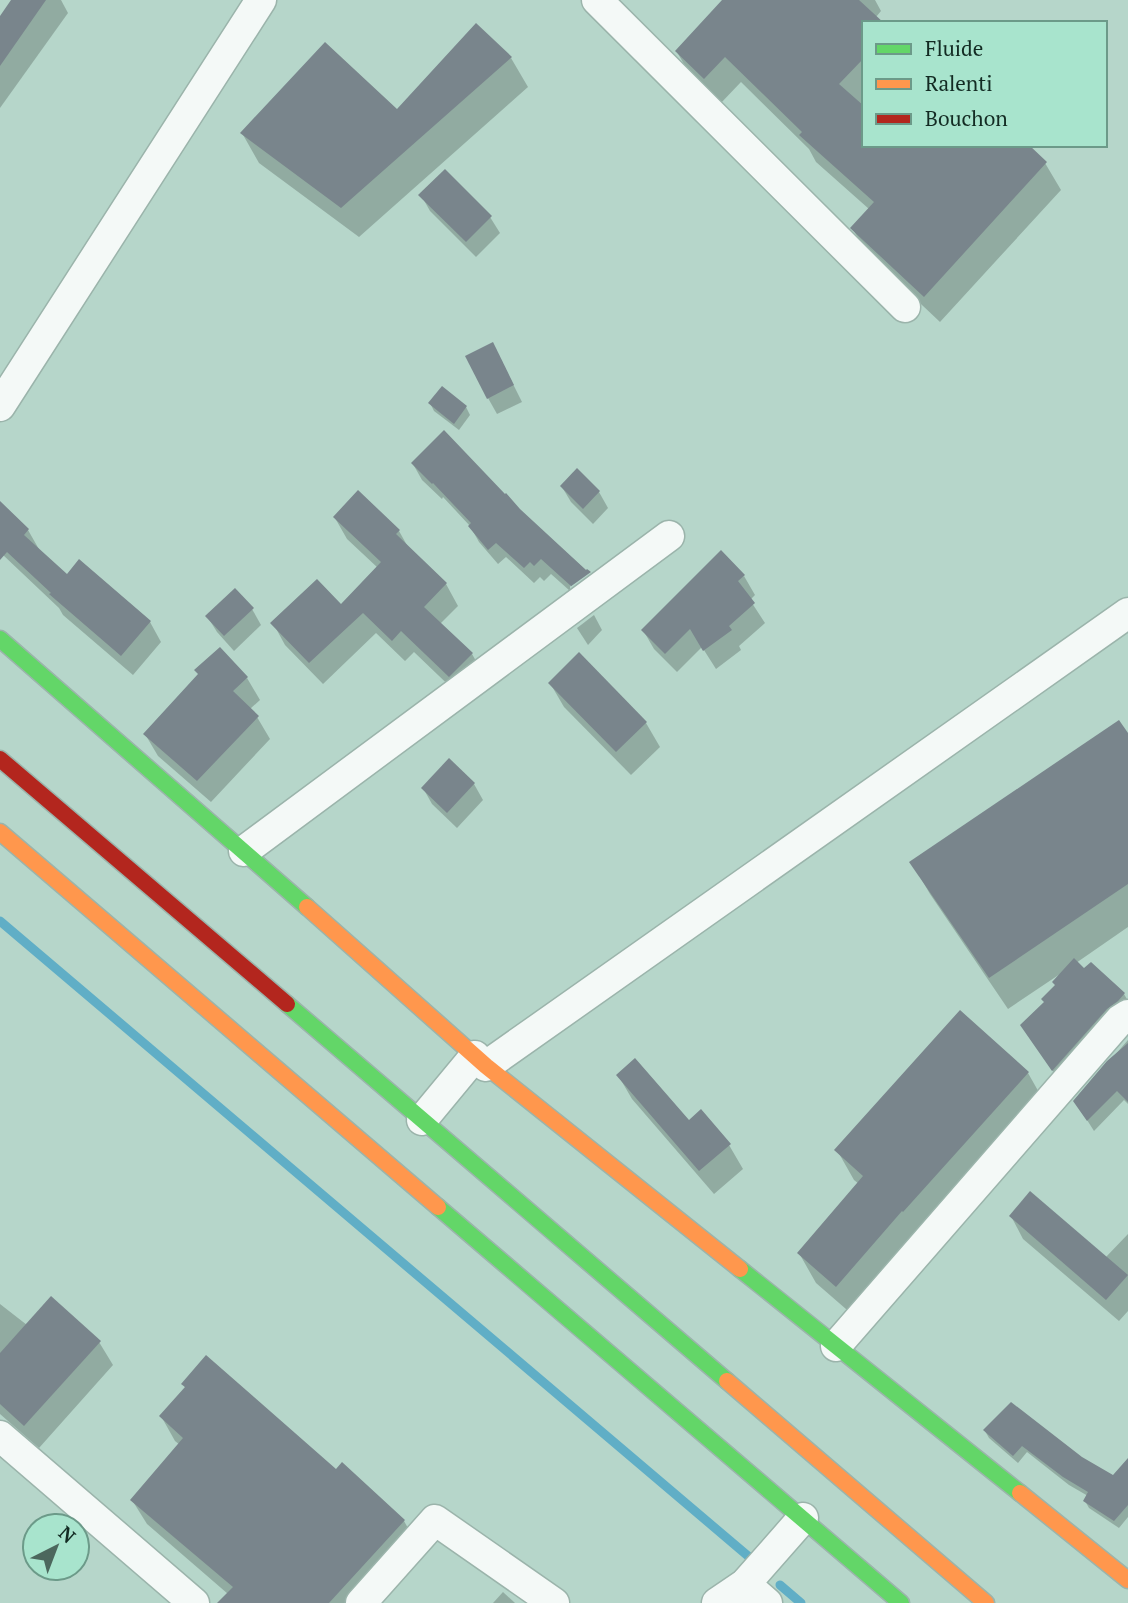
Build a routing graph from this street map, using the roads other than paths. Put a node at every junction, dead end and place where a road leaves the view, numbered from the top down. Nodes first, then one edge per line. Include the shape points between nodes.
1 (261, 0) edge
2 (597, 0) edge
3 (905, 307) dead end
4 (0, 405) edge
5 (669, 536) dead end
6 (1128, 614) edge
7 (0, 639) edge
8 (0, 759) edge
9 (0, 832) edge
10 (244, 852) junction
11 (1128, 1015) edge
12 (481, 1061) junction
13 (422, 1120) junction
14 (836, 1346) junction
15 (0, 1436) edge
16 (803, 1518) junction
17 (1128, 1580) edge
18 (756, 1594) edge
19 (194, 1603) edge
20 (361, 1603) edge
21 (554, 1603) edge
22 (717, 1603) edge
23 (901, 1603) edge
24 (986, 1603) edge

1 - 4 street
2 - 3 street
5 - 10 street
6 - 12 street
7 - 10 main road
8 - 13 main road
9 - 16 main road
10 - 12 main road
11 - 14 street
12 - 13 street
12 - 14 main road
13 - 24 main road
14 - 17 main road
15 - 19 street
16 - 18 street
16 - 23 main road
18 - 22 street
20 - 21 street via 435,1520

